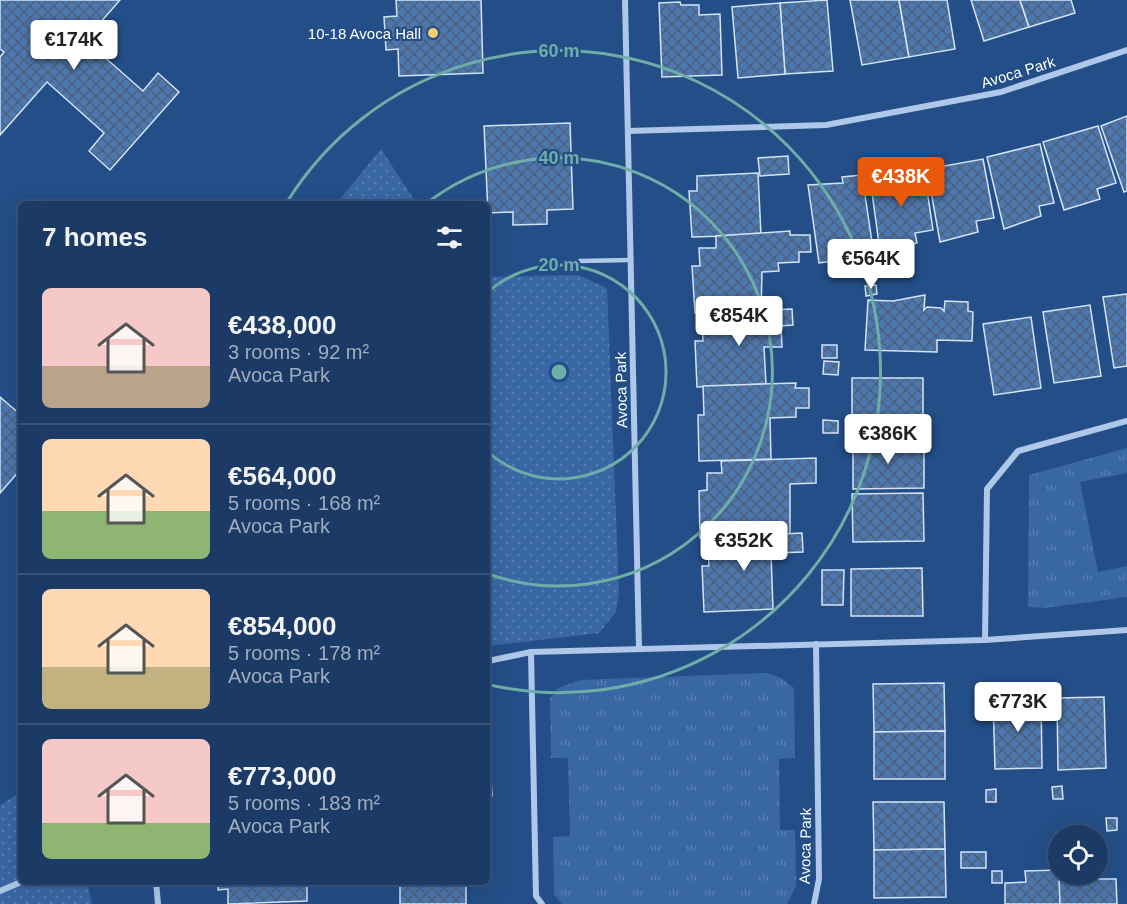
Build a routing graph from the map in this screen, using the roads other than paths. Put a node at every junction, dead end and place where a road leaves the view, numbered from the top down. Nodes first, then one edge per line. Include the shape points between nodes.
1 (625, 0) edge
2 (1127, 50) edge
3 (628, 131) junction
4 (630, 260) junction
5 (579, 261) dead end
6 (1127, 421) edge
7 (1127, 630) edge
8 (985, 640) junction
9 (816, 644) junction
10 (639, 649) junction
11 (531, 652) junction
12 (490, 661) edge
13 (18, 883) edge
14 (156, 885) edge
15 (0, 891) edge
16 (158, 904) edge
17 (542, 904) edge
18 (814, 904) edge

1 - 3 street, Avoca Park
2 - 3 street, Avoca Park via 1000,92 826,125
3 - 4 street, Avoca Park
4 - 5 lane
4 - 10 street, Avoca Park
6 - 8 street via 1018,451 987,489
7 - 8 street
8 - 9 street
9 - 10 street
9 - 18 street, Avoca Park via 819,879
10 - 11 street
11 - 12 street
11 - 17 street via 536,896
13 - 15 street
14 - 16 street

